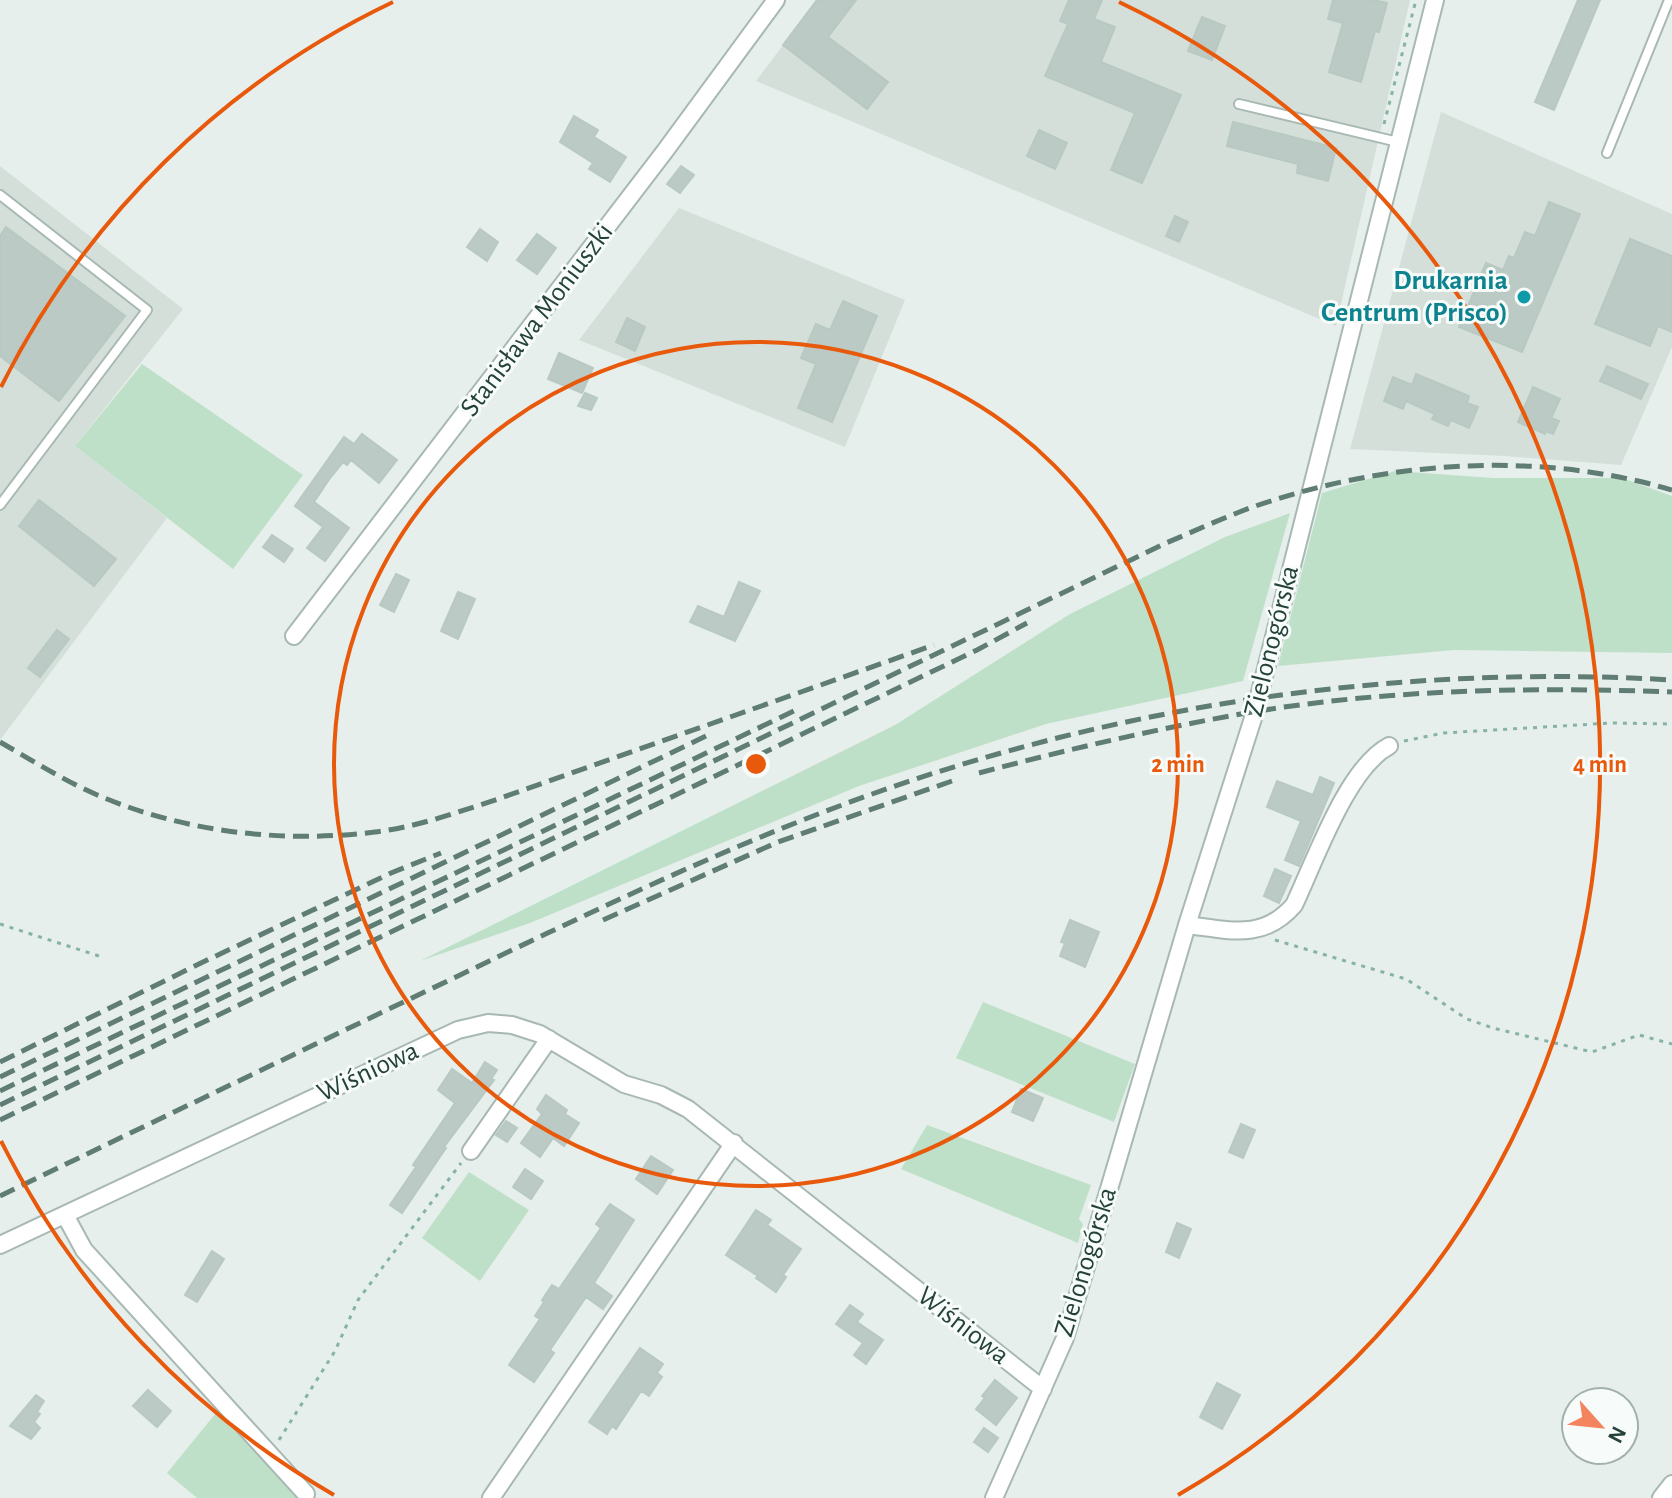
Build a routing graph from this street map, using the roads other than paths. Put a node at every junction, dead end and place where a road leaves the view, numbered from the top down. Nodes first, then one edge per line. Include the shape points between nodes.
1 (776, 0) edge
2 (1435, 0) edge
3 (1669, 0) edge
4 (1239, 104) dead end
5 (1398, 142) junction
6 (1607, 153) dead end
7 (0, 195) edge
8 (0, 505) edge
9 (294, 636) dead end
10 (1389, 746) road end
11 (1187, 925) junction
12 (549, 1039) junction
13 (734, 1143) junction
14 (471, 1151) road end
15 (65, 1215) junction
16 (0, 1245) edge
17 (1043, 1389) junction
18 (1672, 1484) edge
19 (306, 1494) dead end
20 (491, 1498) edge
21 (994, 1498) edge
22 (1661, 1498) edge

1 - 9 street, Stanisława Moniuszki
2 - 5 street, Zielonogórska
3 - 6 lane
4 - 5 lane
5 - 11 street, Zielonogórska via 1255,712
7 - 8 lane via 147,310
10 - 11 street via 1362,767 1294,905 1271,926 1245,931
11 - 17 street, Zielonogórska via 1065,1338
12 - 13 street, Wiśniowa via 624,1084 688,1109
12 - 14 street
12 - 15 street, Wiśniowa via 512,1025 488,1023 458,1030
13 - 17 street, Wiśniowa
13 - 20 street
15 - 16 street, Wiśniowa
15 - 19 street via 84,1250
17 - 21 street, Zielonogórska
18 - 22 street

